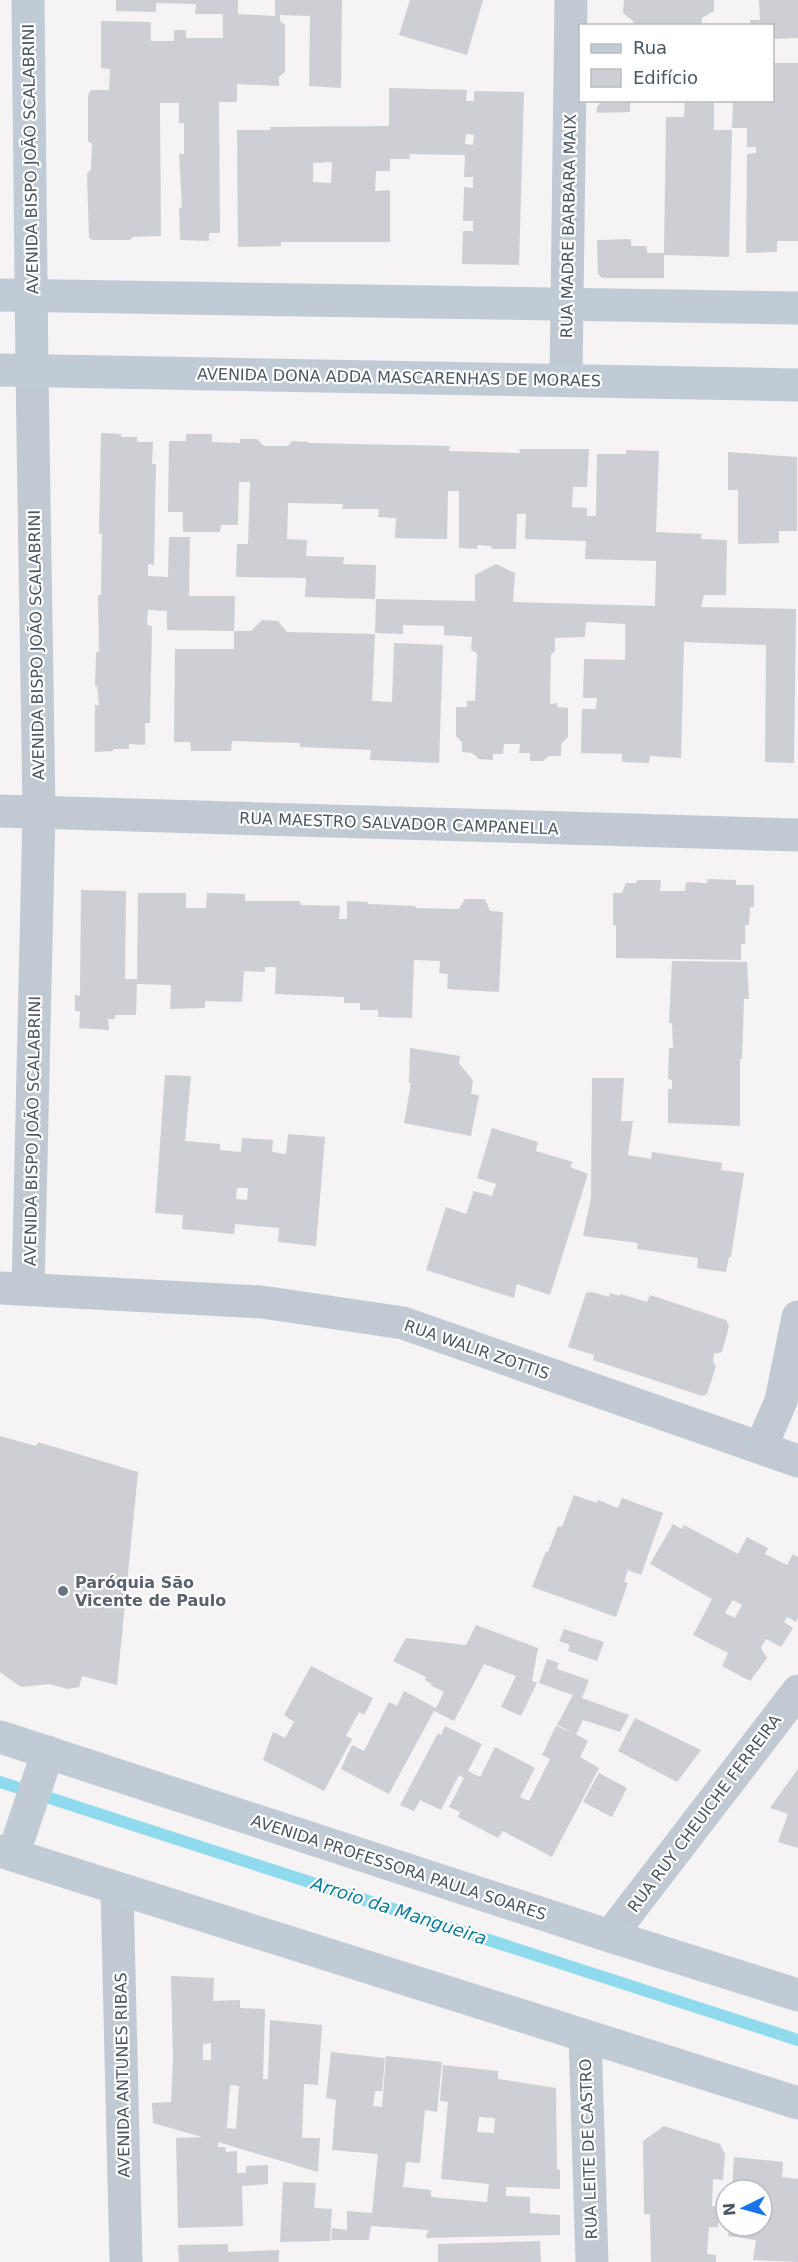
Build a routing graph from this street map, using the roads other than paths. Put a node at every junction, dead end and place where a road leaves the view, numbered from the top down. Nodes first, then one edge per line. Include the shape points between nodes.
1 (28, 0) edge
2 (571, 0) edge
3 (0, 295) edge
4 (32, 296) junction
5 (567, 305) junction
6 (798, 308) edge
7 (16, 370) edge
8 (566, 380) junction
9 (798, 384) edge
10 (0, 811) edge
11 (39, 812) junction
12 (798, 835) edge
13 (14, 1288) edge
14 (798, 1317) edge
15 (761, 1447) junction
16 (798, 1461) edge
17 (798, 1690) edge
18 (0, 1737) edge
19 (48, 1752) junction
20 (7, 1853) edge
21 (117, 1889) junction
22 (610, 1936) junction
23 (798, 1995) edge
24 (585, 2036) junction
25 (798, 2103) edge
26 (126, 2262) edge
27 (592, 2262) edge

1 - 4 street, AVENIDA BISPO JOÃO SCALABRINI
2 - 5 street, RUA MADRE BARBARA MAIX
3 - 4 street
4 - 5 street
4 - 7 street, AVENIDA BISPO JOÃO SCALABRINI
5 - 6 street
5 - 8 street, RUA MADRE BARBARA MAIX
7 - 8 street, AVENIDA DONA ADDA MASCARENHAS DE MORAES
7 - 11 street, AVENIDA BISPO JOÃO SCALABRINI
8 - 9 street, AVENIDA DONA ADDA MASCARENHAS DE MORAES
10 - 11 street, RUA MAESTRO SALVADOR CAMPANELLA
11 - 12 street, RUA MAESTRO SALVADOR CAMPANELLA
11 - 13 street, AVENIDA BISPO JOÃO SCALABRINI
13 - 15 street, RUA WALIR ZOTTIS via 262,1302 403,1323
14 - 15 street via 781,1401
15 - 16 street, RUA WALIR ZOTTIS
17 - 22 street, RUA RUY CHEUICHE FERREIRA
18 - 19 street, AVENIDA PROFESSORA PAULA SOARES
19 - 20 street via 24,1821
19 - 22 street, AVENIDA PROFESSORA PAULA SOARES
20 - 21 street
21 - 24 street
21 - 26 street, AVENIDA ANTUNES RIBAS
22 - 23 street, AVENIDA PROFESSORA PAULA SOARES
24 - 25 street
24 - 27 street, RUA LEITE DE CASTRO

